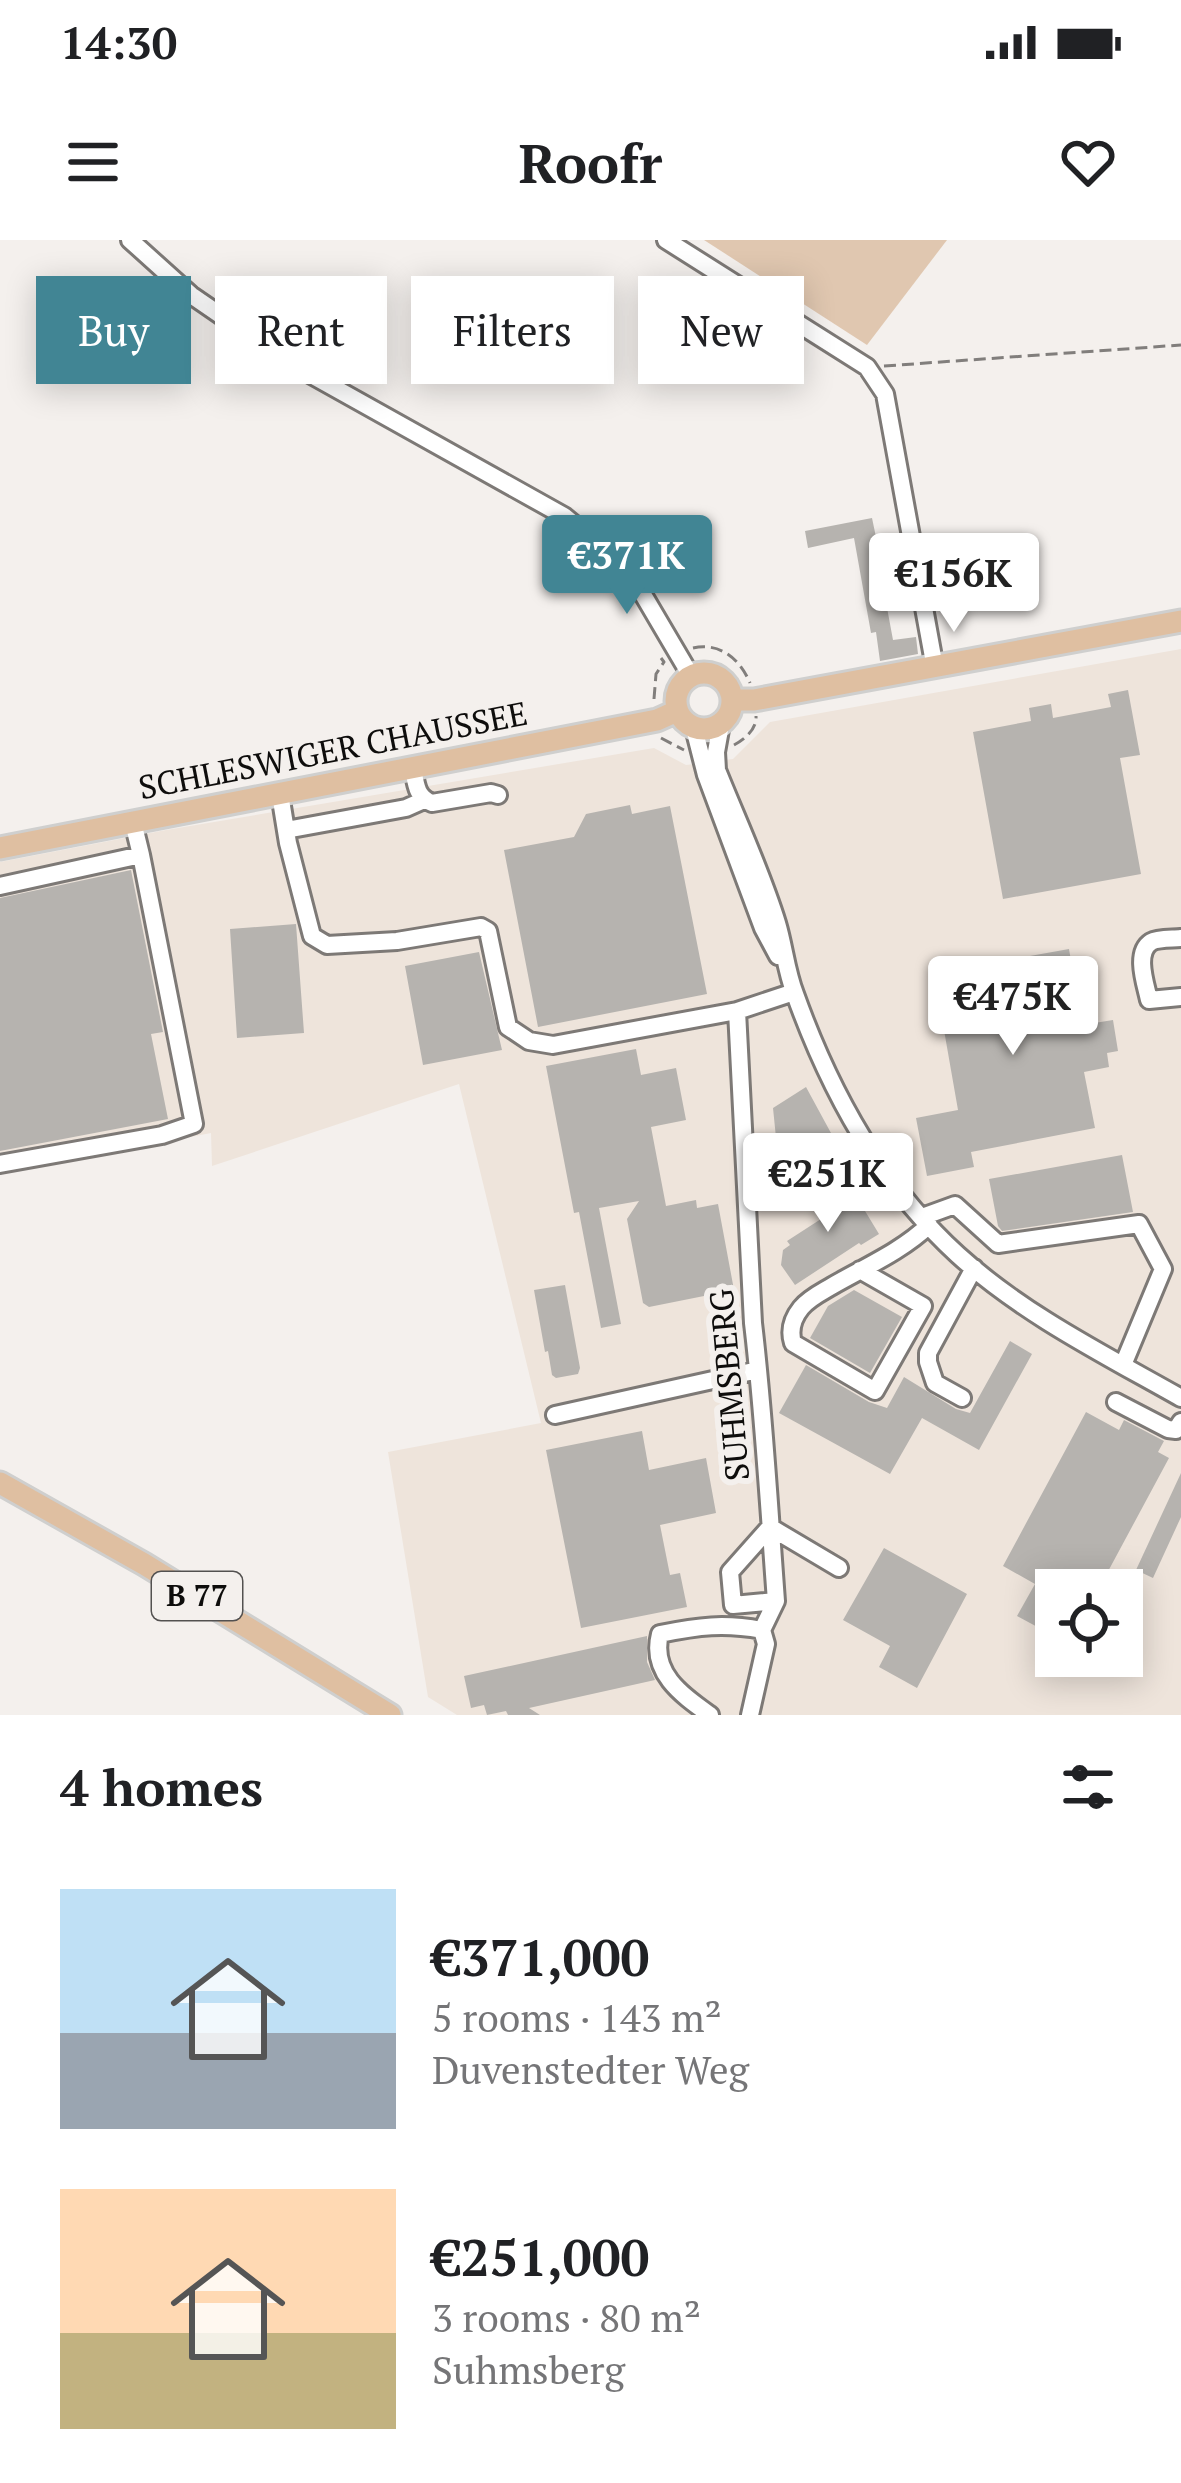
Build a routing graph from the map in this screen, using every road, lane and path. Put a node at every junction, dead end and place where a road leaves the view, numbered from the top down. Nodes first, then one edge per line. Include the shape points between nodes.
1 (130, 240) edge
2 (666, 240) edge
3 (1181, 345) edge
4 (867, 367) junction
5 (1181, 621) edge
6 (653, 642) dead end
7 (693, 649) dead end
8 (935, 668) junction
9 (691, 676) junction
10 (741, 693) junction
11 (755, 712) dead end
12 (676, 715) junction
13 (721, 724) junction
14 (658, 730) dead end
15 (729, 748) dead end
16 (692, 751) dead end
17 (413, 768) junction
18 (280, 794) junction
19 (499, 795) dead end
20 (424, 800) junction
21 (133, 822) junction
22 (286, 830) junction
23 (0, 848) edge
24 (141, 856) junction
25 (0, 886) edge
26 (1181, 938) edge
27 (788, 972) junction
28 (794, 992) junction
29 (1181, 997) edge
30 (736, 1011) junction
31 (0, 1164) edge
32 (925, 1221) junction
33 (974, 1268) junction
34 (860, 1270) junction
35 (1123, 1365) junction
36 (758, 1370) junction
37 (962, 1398) dead end
38 (1181, 1398) edge
39 (1116, 1402) dead end
40 (556, 1415) dead end
41 (1181, 1422) edge
42 (0, 1484) edge
43 (770, 1527) junction
44 (839, 1568) dead end
45 (776, 1601) junction
46 (762, 1630) junction
47 (390, 1715) edge
48 (710, 1715) edge
49 (750, 1715) edge

1 - 9 street via 191,295 290,363 564,516 628,569
2 - 4 street
3 - 4 path
4 - 8 street via 884,394
5 - 8 main road
6 - 12 path via 664,662 653,692
7 - 10 path via 712,646 740,663
8 - 10 main road via 754,700
9 - 10 main road via 716,676
9 - 12 main road via 677,692
10 - 13 main road
11 - 15 path via 751,731
12 - 13 main road via 706,730
12 - 17 main road, SCHLESWIGER CHAUSSEE
12 - 27 street
13 - 27 street via 717,770
14 - 16 path
17 - 18 main road, SCHLESWIGER CHAUSSEE
17 - 20 street
18 - 21 main road, SCHLESWIGER CHAUSSEE
18 - 22 street
19 - 20 street
20 - 22 street
21 - 23 main road, SCHLESWIGER CHAUSSEE
21 - 24 street
22 - 30 street via 312,936 327,945 481,927 508,1027 529,1041 553,1046
24 - 25 street
24 - 31 street via 194,1124
26 - 29 street via 1152,941 1142,960 1149,1000
27 - 28 street
28 - 30 street
28 - 32 street via 849,1117
30 - 36 street, SUHMSBERG
32 - 33 street
32 - 34 street via 913,1240
32 - 35 street via 955,1205 998,1244 1139,1224 1163,1269
33 - 35 street
33 - 37 street via 928,1353 934,1383
34 - 34 street via 807,1301 790,1334 804,1352 875,1391 923,1306
35 - 38 street
36 - 40 street
36 - 43 street, SUHMSBERG
39 - 41 street via 1168,1429
42 - 47 main road, B 77
43 - 44 street
43 - 45 street, SUHMSBERG
43 - 45 street via 730,1572 733,1605
45 - 46 street
46 - 48 street via 728,1624 660,1634 667,1680
46 - 49 street

